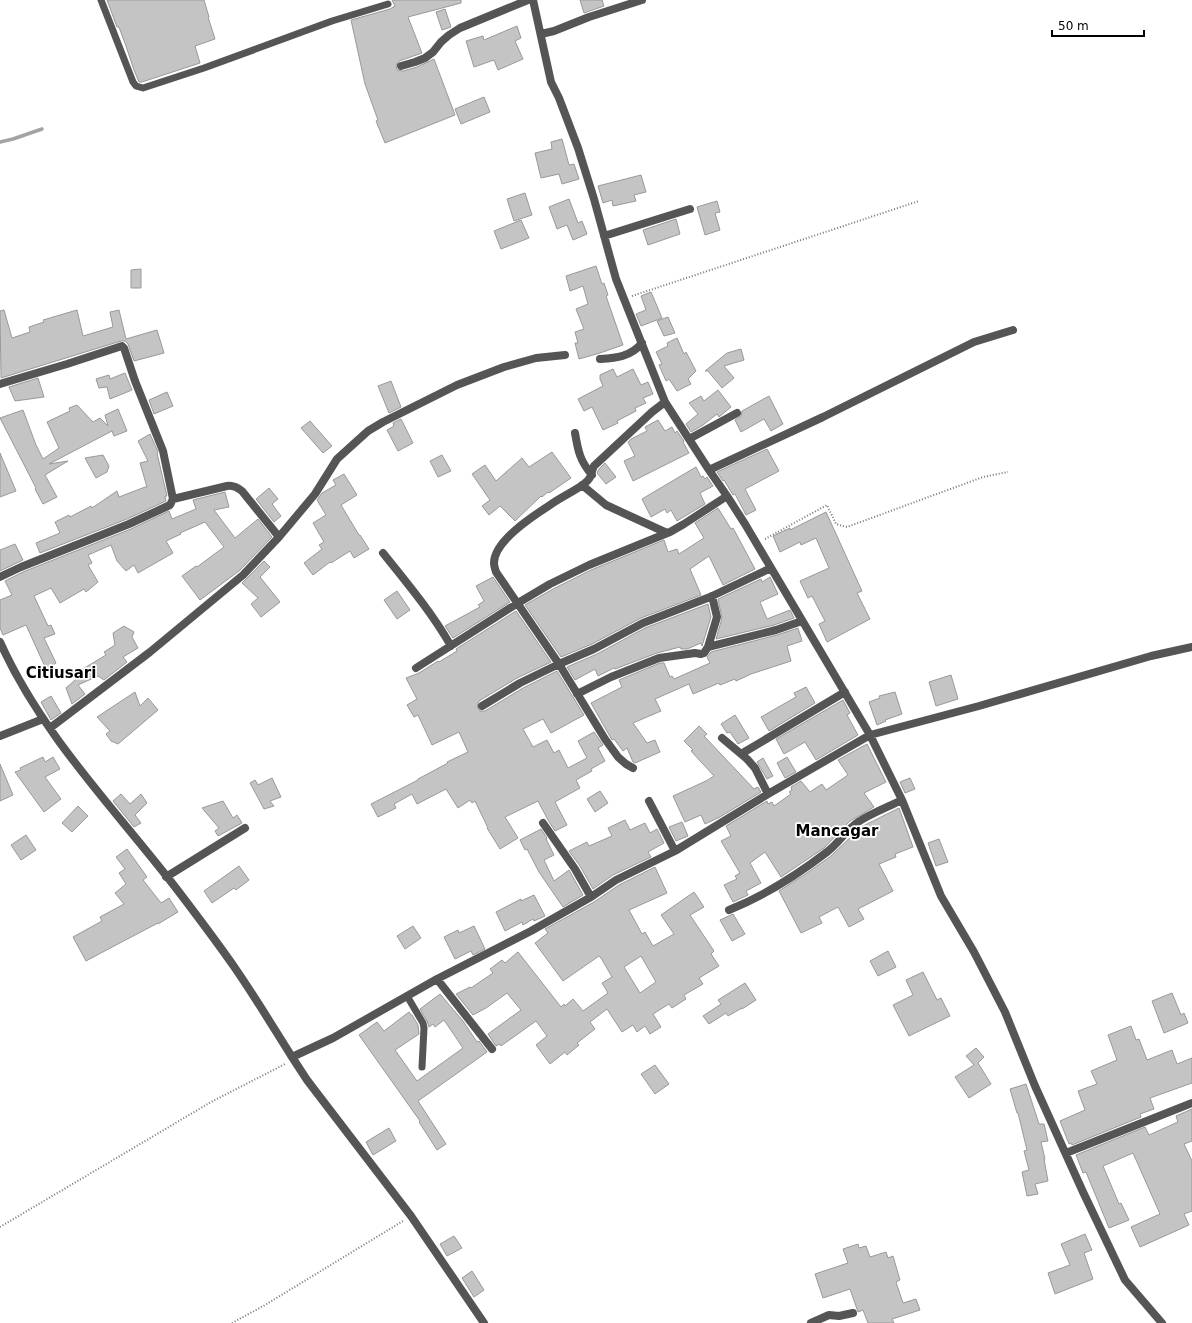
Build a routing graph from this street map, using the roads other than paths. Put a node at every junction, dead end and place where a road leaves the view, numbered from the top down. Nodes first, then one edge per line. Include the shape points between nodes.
1 (101, 0) edge
2 (528, 0) edge
3 (534, 0) edge
4 (642, 0) edge
5 (388, 4) dead end
6 (541, 34) junction
7 (401, 66) dead end
8 (690, 209) dead end
9 (604, 236) junction
10 (1013, 330) dead end
11 (642, 343) junction
12 (565, 355) dead end
13 (600, 359) dead end
14 (0, 384) edge
15 (665, 402) junction
16 (737, 413) dead end
17 (575, 433) dead end
18 (689, 439) junction
19 (708, 470) junction
20 (587, 480) junction
21 (727, 496) junction
22 (173, 499) junction
23 (668, 532) junction
24 (279, 537) junction
25 (383, 553) dead end
26 (771, 568) junction
27 (0, 577) edge
28 (711, 596) junction
29 (518, 603) junction
30 (802, 621) junction
31 (0, 642) edge
32 (451, 646) junction
33 (708, 647) junction
34 (1192, 647) edge
35 (559, 664) junction
36 (416, 668) dead end
37 (844, 692) junction
38 (577, 694) junction
39 (482, 706) dead end
40 (43, 719) junction
41 (50, 728) junction
42 (870, 735) junction
43 (0, 736) edge
44 (722, 738) dead end
45 (743, 753) junction
46 (633, 768) dead end
47 (768, 794) junction
48 (902, 800) junction
49 (649, 801) dead end
50 (543, 823) dead end
51 (245, 828) dead end
52 (675, 851) junction
53 (166, 877) junction
54 (591, 897) junction
55 (729, 910) dead end
56 (437, 979) junction
57 (407, 996) junction
58 (492, 1050) dead end
59 (293, 1058) junction
60 (422, 1067) dead end
61 (1192, 1103) edge
62 (1066, 1153) junction
63 (853, 1313) dead end
64 (484, 1323) edge
65 (811, 1323) edge
66 (1162, 1323) edge

1 - 5 lane via 133,82 143,88 332,21
2 - 7 street via 460,28 440,42 425,58
3 - 6 street
4 - 6 street
6 - 9 street via 551,82 578,148
8 - 9 street
9 - 11 street via 616,279
10 - 19 street via 974,342 823,417
11 - 13 street via 627,355
11 - 15 street
12 - 24 street via 536,358 457,385 368,431 337,459 315,494
14 - 22 street via 122,346 163,451
15 - 18 street
15 - 20 street via 594,466
16 - 18 street
17 - 20 street
18 - 19 street
19 - 21 street
20 - 23 street via 606,505
20 - 29 street via 544,508 507,537 496,552 496,572
21 - 23 street
21 - 26 street
22 - 24 street via 236,486
22 - 27 street via 170,505
23 - 29 street via 589,565
24 - 41 street via 238,580 150,652
25 - 32 street via 425,606
26 - 28 street
26 - 30 street
28 - 33 street via 717,617
28 - 35 street via 643,624
29 - 32 street
29 - 35 street
30 - 33 street
30 - 37 street
31 - 40 street via 11,667
32 - 36 street
33 - 38 street via 704,653 660,658 611,677
34 - 42 street via 1151,656
35 - 38 street
35 - 39 street
37 - 42 street
37 - 45 street
38 - 46 street via 618,757
40 - 41 street
40 - 43 street
41 - 53 street via 94,788
42 - 47 street
42 - 48 street
44 - 45 street
45 - 47 street via 755,768
47 - 52 street
48 - 55 street via 858,822 829,851 797,873 761,895
48 - 62 street via 936,885 1005,1012
49 - 52 street
50 - 54 street
51 - 53 street
52 - 54 street via 616,880
53 - 59 street via 234,968
54 - 56 street
56 - 57 street
56 - 58 street
57 - 59 street
57 - 60 lane via 424,1028
59 - 64 street via 311,1086 411,1216
61 - 62 street
62 - 66 street via 1127,1283
63 - 65 street via 829,1315

